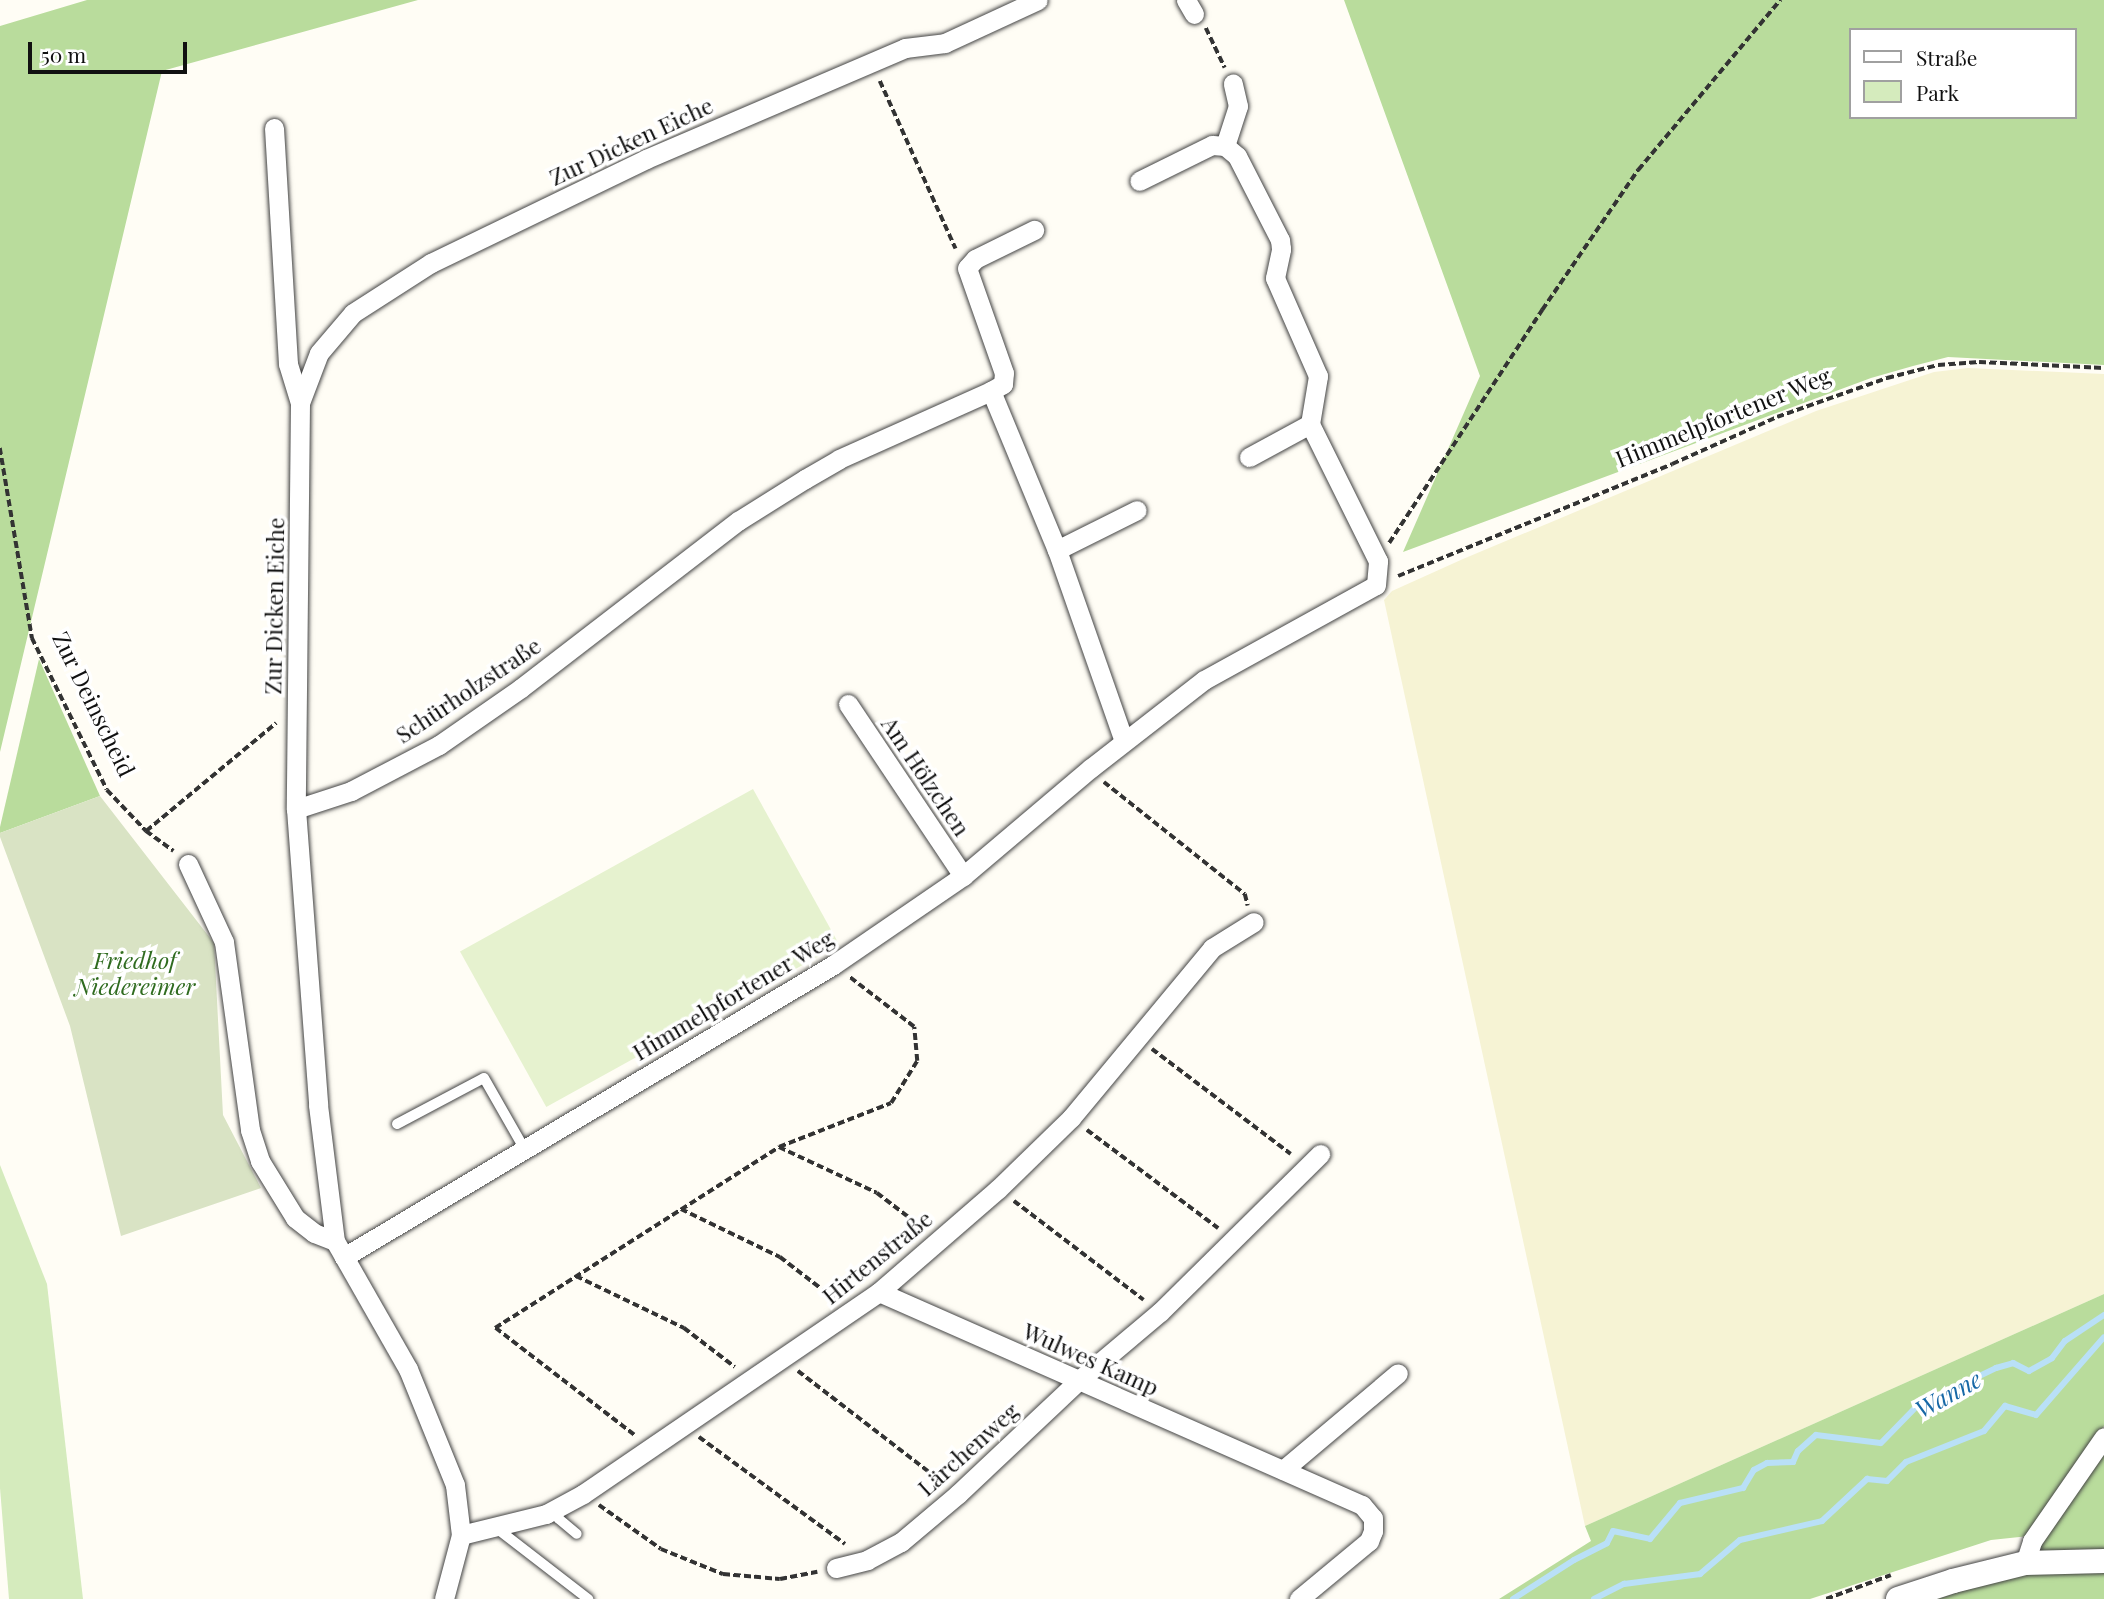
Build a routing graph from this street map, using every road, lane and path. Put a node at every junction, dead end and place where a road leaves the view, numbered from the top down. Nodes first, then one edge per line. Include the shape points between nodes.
1 (1038, 0) edge
2 (1780, 0) edge
3 (1190, 7) edge
4 (872, 63) junction
5 (1233, 84) joint
6 (274, 128) dead end
7 (1225, 146) junction
8 (1139, 181) dead end
9 (1034, 230) dead end
10 (967, 268) junction
11 (2104, 368) edge
12 (991, 391) junction
13 (300, 402) junction
14 (1310, 425) junction
15 (0, 448) edge
16 (1249, 457) dead end
17 (1137, 510) dead end
18 (1057, 550) junction
19 (1378, 561) junction
20 (1376, 585) junction
21 (849, 704) dead end
22 (297, 713) junction
23 (1124, 741) junction
24 (1104, 781) dead end
25 (296, 809) junction
26 (146, 831) junction
27 (188, 864) joint
28 (963, 876) junction
29 (1254, 922) joint
30 (833, 965) junction
31 (1139, 1040) junction
32 (1071, 1118) junction
33 (397, 1124) dead end
34 (779, 1147) junction
35 (524, 1148) junction
36 (1314, 1160) joint
37 (998, 1189) junction
38 (681, 1209) junction
39 (939, 1240) junction
40 (1235, 1241) junction
41 (340, 1249) junction
42 (576, 1276) junction
43 (879, 1292) junction
44 (851, 1312) junction
45 (1160, 1312) junction
46 (782, 1359) junction
47 (1398, 1373) dead end
48 (752, 1380) junction
49 (1078, 1381) junction
50 (683, 1425) junction
51 (2104, 1437) edge
52 (650, 1447) junction
53 (1283, 1470) junction
54 (583, 1494) junction
55 (958, 1494) junction
56 (554, 1510) junction
57 (494, 1527) junction
58 (577, 1534) dead end
59 (461, 1535) junction
60 (867, 1560) junction
61 (2104, 1561) edge
62 (2025, 1563) junction
63 (836, 1568) joint
64 (444, 1599) edge
65 (587, 1599) edge
66 (1299, 1599) edge
67 (1898, 1599) edge

1 - 4 street, Zur Dicken Eiche via 945,43 905,48
2 - 19 path via 1638,170
3 - 5 path via 1203,23
4 - 10 path
4 - 13 street, Zur Dicken Eiche via 646,159 431,263 353,313 319,354
5 - 7 street via 1238,106
6 - 13 street, Zur Dicken Eiche via 288,364
7 - 8 street via 1212,145
7 - 14 street via 1237,156 1281,244 1275,278 1318,376
9 - 10 street via 975,259
10 - 12 street via 1004,373 1003,384
11 - 20 path, Himmelpfortener Weg via 1979,362 1938,365 1887,378 1777,417
12 - 18 street
12 - 25 street, Schürholzstraße via 839,459 805,479 738,521 521,688 439,745 351,791
13 - 22 street, Zur Dicken Eiche
14 - 16 street
14 - 19 street
15 - 26 path, Zur Deinscheid via 32,638 107,790
17 - 18 street
18 - 23 street
19 - 20 street
20 - 23 street, Himmelpfortener Weg via 1213,673
21 - 28 street, Am Hölzchen
22 - 25 street, Zur Dicken Eiche
22 - 26 path via 270,727
23 - 28 street, Himmelpfortener Weg
24 - 29 path via 1245,894
25 - 41 street via 318,1105
26 - 27 path, Zur Deinscheid
27 - 41 street via 224,942 250,1130 260,1161 295,1218
28 - 30 street, Himmelpfortener Weg
29 - 31 street, Hirtenstraße via 1212,948
30 - 34 path via 914,1027 917,1061 891,1103
30 - 35 street, Himmelpfortener Weg
31 - 32 street, Hirtenstraße
31 - 36 path
32 - 37 street, Hirtenstraße
32 - 40 path
33 - 35 lane via 484,1078
34 - 38 path
34 - 39 path via 877,1193
35 - 41 street, Himmelpfortener Weg
36 - 40 street, Lärchenweg
37 - 39 street, Hirtenstraße
37 - 45 path
38 - 42 path
38 - 44 path via 780,1257
39 - 43 street, Hirtenstraße
40 - 45 street, Lärchenweg
41 - 59 street via 423,1402 455,1485
42 - 48 path via 684,1328
42 - 52 path via 495,1328
43 - 44 street, Hirtenstraße
43 - 49 street, Wulwes Kamp
44 - 46 street, Hirtenstraße
45 - 49 street, Lärchenweg
46 - 48 street, Hirtenstraße
46 - 55 path
47 - 53 street
48 - 50 street, Hirtenstraße
49 - 53 street, Wulwes Kamp
49 - 55 street, Lärchenweg
50 - 52 street, Hirtenstraße
50 - 60 path
51 - 62 street via 2032,1541
52 - 54 street, Hirtenstraße
53 - 66 street, Wulwes Kamp via 1352,1499 1373,1518 1373,1531 1364,1547
54 - 56 street, Hirtenstraße
54 - 63 path via 661,1549 723,1574 779,1579
55 - 60 street, Lärchenweg via 901,1542
56 - 57 street, Hirtenstraße
56 - 58 lane
57 - 59 street, Hirtenstraße
57 - 65 lane
59 - 64 street
60 - 63 street, Lärchenweg
61 - 62 street
62 - 67 street

